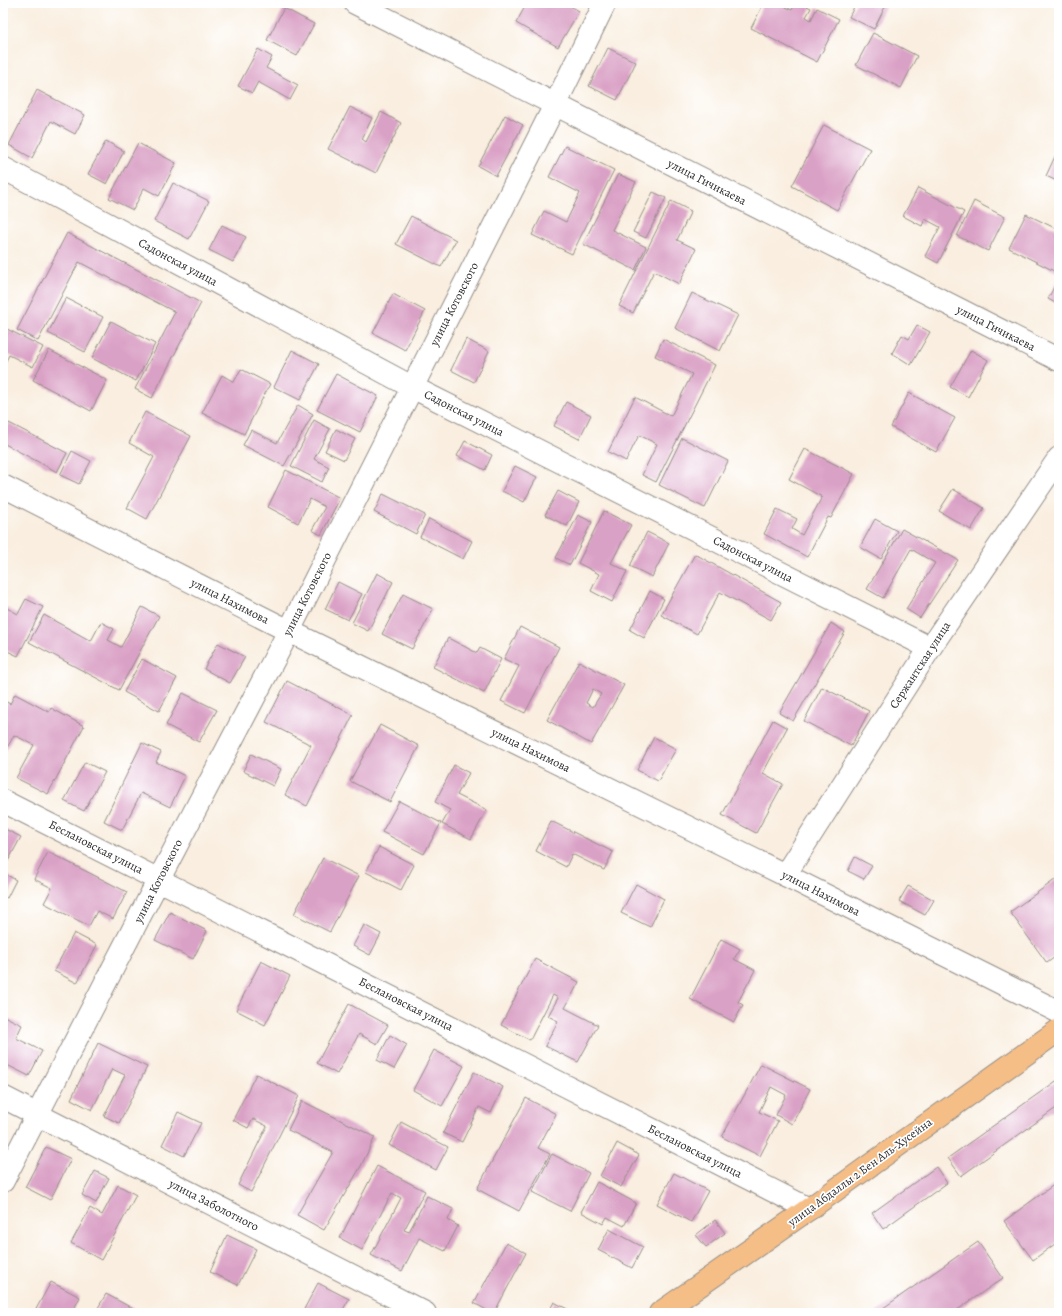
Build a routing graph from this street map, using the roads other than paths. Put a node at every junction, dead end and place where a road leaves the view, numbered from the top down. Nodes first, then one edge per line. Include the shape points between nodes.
1 (355, 3) edge
2 (605, 3) edge
3 (555, 105) junction
4 (3, 168) edge
5 (1059, 360) edge
6 (412, 387) junction
7 (1059, 458) edge
8 (3, 486) edge
9 (289, 631) junction
10 (930, 648) junction
11 (3, 800) edge
12 (785, 875) junction
13 (158, 879) junction
14 (1059, 1012) edge
15 (1059, 1030) edge
16 (3, 1097) edge
17 (37, 1115) junction
18 (3, 1181) edge
19 (809, 1209) junction
20 (425, 1313) edge
21 (660, 1313) edge

1 - 3 street, улица Гичикаева
2 - 3 street, улица Котовского
3 - 5 street, улица Гичикаева
3 - 6 street, улица Котовского
4 - 6 street, Садонская улица
6 - 9 street, улица Котовского
6 - 10 street, Садонская улица
7 - 10 street, Сержантская улица
8 - 9 street, улица Нахимова
9 - 12 street, улица Нахимова
9 - 13 street, улица Котовского
10 - 12 street, Сержантская улица
11 - 13 street, Беслановская улица
12 - 14 street, улица Нахимова
13 - 17 street, улица Котовского
13 - 19 street, Беслановская улица
15 - 19 main road, улица Абдаллы 2 Бен Аль-Хусейна
16 - 17 street, улица Заболотного
17 - 18 street, улица Котовского
17 - 20 street, улица Заболотного
19 - 21 main road, улица Абдаллы 2 Бен Аль-Хусейна

